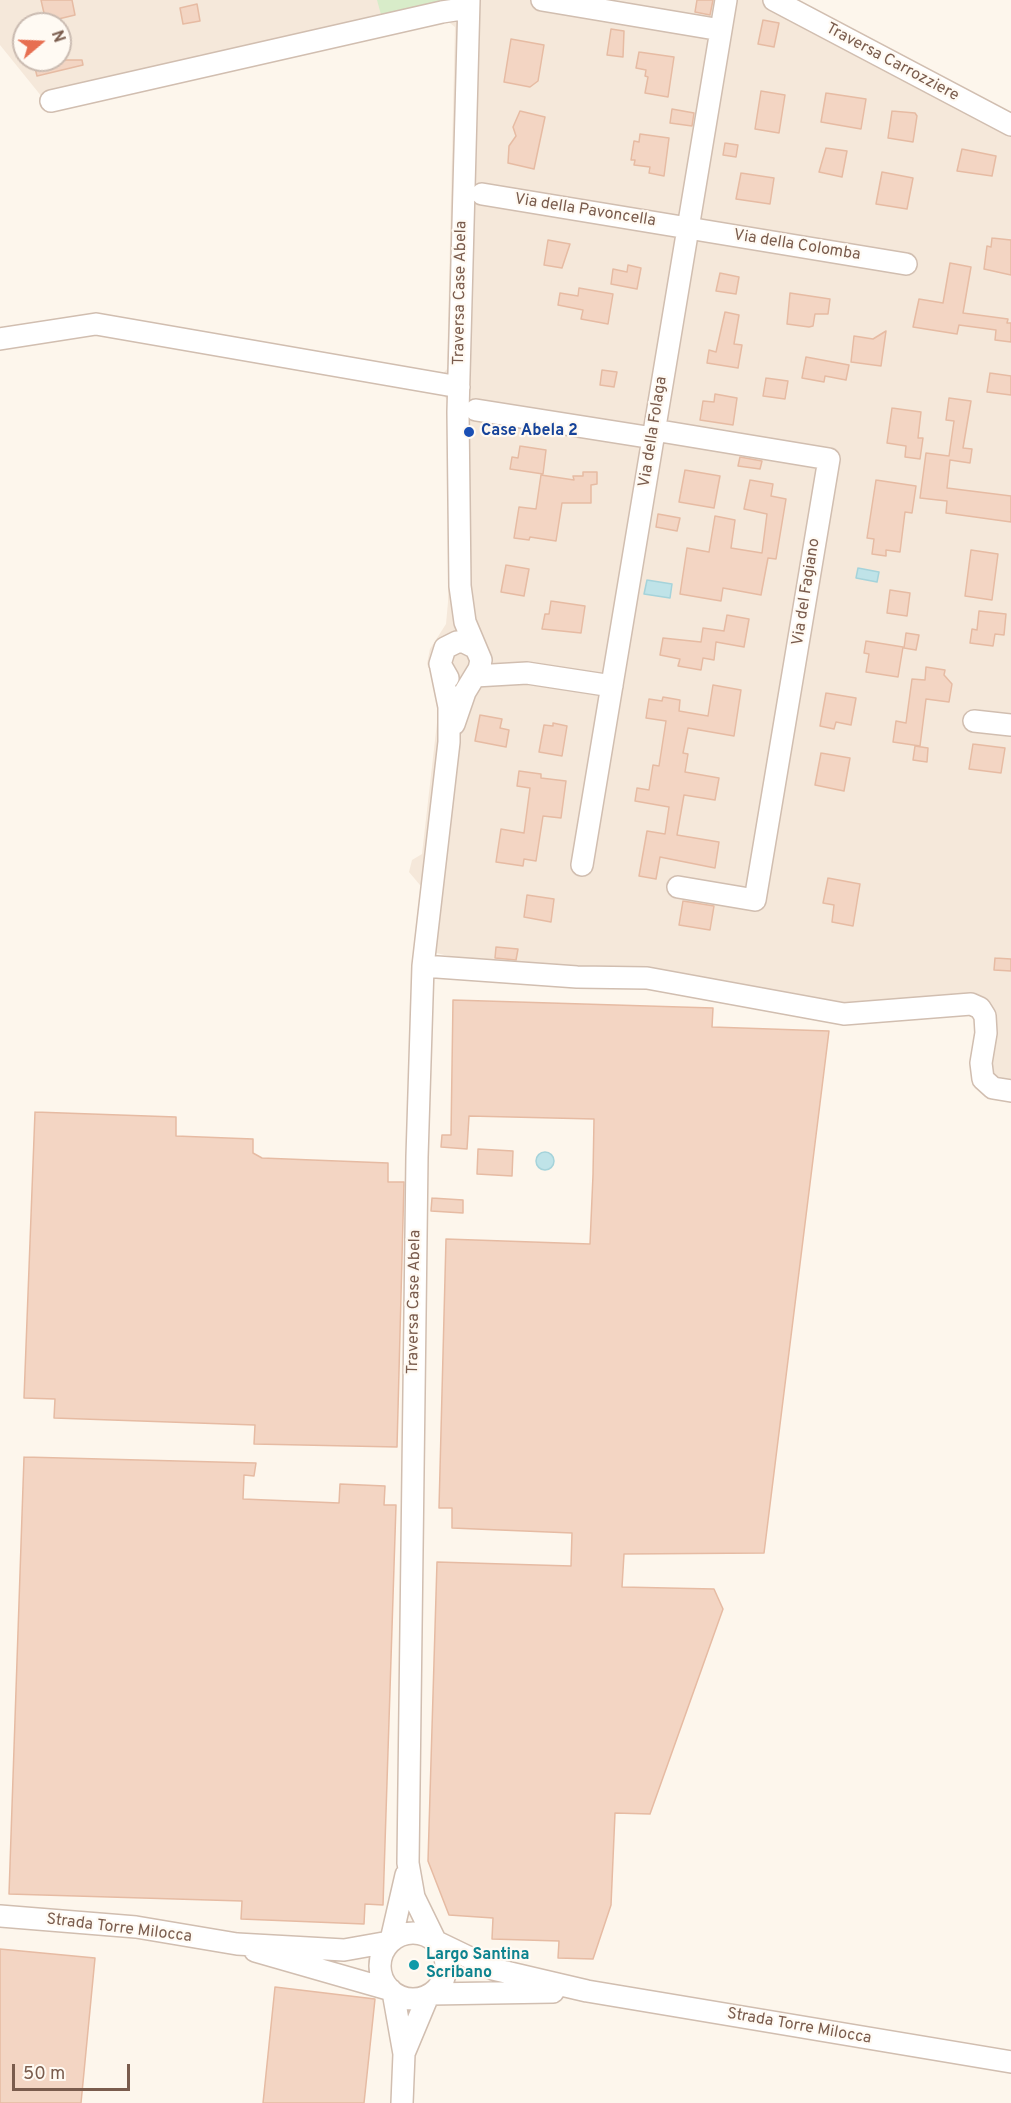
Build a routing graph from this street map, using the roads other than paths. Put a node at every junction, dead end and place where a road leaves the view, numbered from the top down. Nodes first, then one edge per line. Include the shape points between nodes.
1 (542, 0) edge
2 (726, 0) edge
3 (774, 0) edge
4 (469, 4) edge
5 (721, 30) junction
6 (51, 101) dead end
7 (1011, 125) edge
8 (482, 194) dead end
9 (688, 228) junction
10 (906, 264) dead end
11 (0, 339) edge
12 (459, 387) junction
13 (477, 410) dead end
14 (654, 434) junction
15 (460, 586) junction
16 (477, 650) junction
17 (443, 658) junction
18 (527, 673) junction
19 (473, 677) junction
20 (612, 686) junction
21 (974, 720) dead end
22 (1011, 725) edge
23 (449, 742) junction
24 (582, 865) dead end
25 (678, 887) dead end
26 (423, 966) junction
27 (1011, 1091) edge
28 (408, 1863) junction
29 (0, 1916) edge
30 (390, 1941) junction
31 (436, 1941) junction
32 (237, 1944) junction
33 (392, 1991) junction
34 (587, 1991) junction
35 (430, 1995) junction
36 (404, 2054) junction
37 (1011, 2062) edge
38 (402, 2103) edge

1 - 5 street
2 - 5 street, Via della Folaga
3 - 7 street, Traversa Carrozziere
4 - 6 street
4 - 12 street, Traversa Case Abela
5 - 9 street, Via della Folaga
8 - 9 street, Via della Pavoncella
9 - 10 street, Via della Colomba
9 - 14 street, Via della Folaga
11 - 12 street via 96,324
12 - 15 street, Traversa Case Abela
13 - 14 street, Via del Fagiano
14 - 20 street, Via della Folaga
14 - 25 street, Via del Fagiano via 829,459 755,900
15 - 16 street via 465,622
15 - 17 street via 455,623
16 - 17 street via 464,642 450,644
16 - 18 street via 489,659
16 - 19 street via 480,664
17 - 19 street via 454,681
17 - 23 street
18 - 19 street
18 - 20 street
19 - 23 street
20 - 24 street, Via della Folaga
21 - 22 street
23 - 26 street, Traversa Case Abela
26 - 27 street via 647,978 844,1014 971,1004 985,1016 983,1079 993,1088
26 - 28 street, Traversa Case Abela
28 - 30 street
28 - 31 street via 414,1897
29 - 32 street, Strada Torre Milocca via 136,1927
30 - 31 street via 418,1932
30 - 32 street via 344,1950
30 - 33 street via 380,1966
31 - 34 street via 494,1970
31 - 35 street via 445,1954 446,1969 442,1983
32 - 33 street
33 - 35 street via 410,1999
33 - 36 street
34 - 35 street
34 - 37 street, Strada Torre Milocca
35 - 36 street
36 - 38 street

